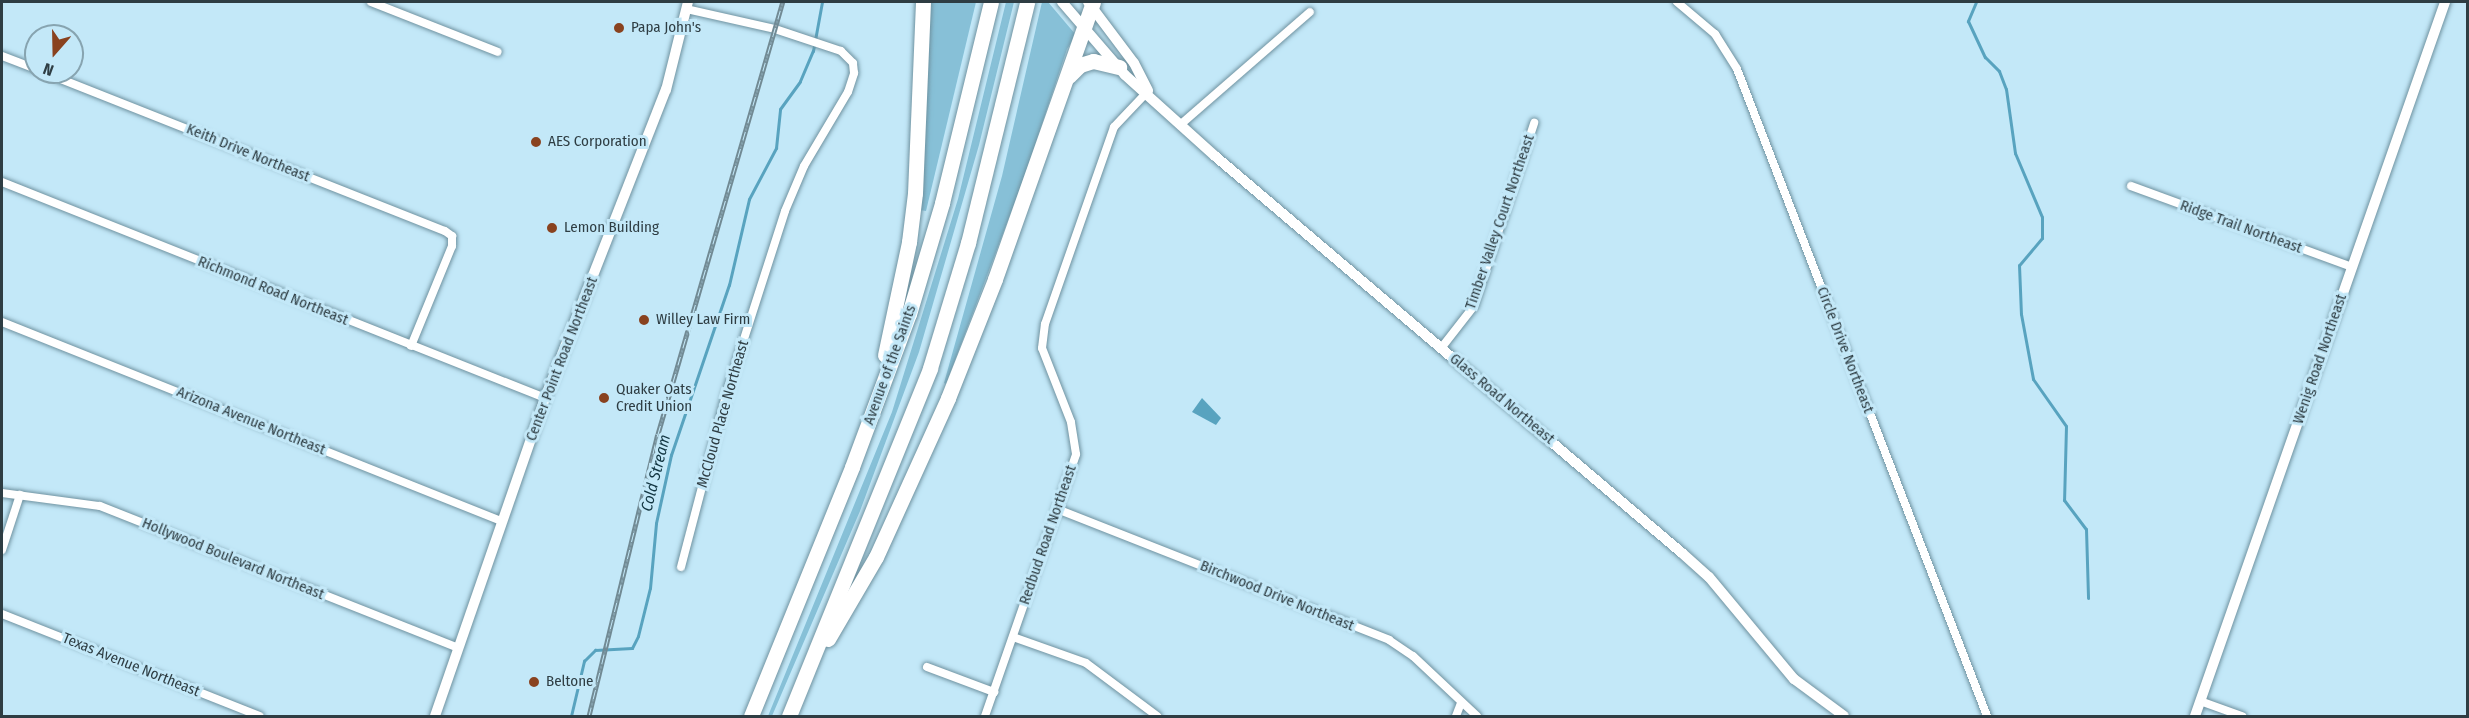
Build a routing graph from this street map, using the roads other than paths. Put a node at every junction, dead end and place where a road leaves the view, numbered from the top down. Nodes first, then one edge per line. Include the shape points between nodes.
1 (371, 2) edge
2 (923, 2) edge
3 (991, 2) edge
4 (1027, 2) edge
5 (1062, 2) edge
6 (1677, 2) edge
7 (2445, 2) edge
8 (1090, 3) edge
9 (383, 4) edge
10 (687, 5) edge
11 (1310, 12) dead end
12 (1084, 28) junction
13 (498, 52) dead end
14 (2, 56) edge
15 (24, 64) edge
16 (1119, 68) junction
17 (1065, 81) junction
18 (73, 84) edge
19 (1148, 91) junction
20 (1534, 123) dead end
21 (1180, 124) junction
22 (2, 183) edge
23 (2131, 186) dead end
24 (2352, 267) junction
25 (2, 322) edge
26 (411, 346) junction
27 (1442, 348) junction
28 (545, 398) junction
29 (871, 419) junction
30 (2, 493) edge
31 (20, 495) junction
32 (1057, 509) junction
33 (501, 521) junction
34 (2, 550) edge
35 (681, 567) dead end
36 (2, 614) edge
37 (1013, 637) junction
38 (458, 648) junction
39 (811, 664) junction
40 (927, 668) dead end
41 (994, 692) junction
42 (2200, 701) junction
43 (1461, 703) junction
44 (260, 717) edge
45 (435, 717) edge
46 (751, 717) edge
47 (789, 717) edge
48 (985, 717) edge
49 (1157, 717) edge
50 (1456, 717) edge
51 (1477, 717) edge
52 (1844, 717) edge
53 (1987, 717) edge
54 (2195, 717) edge
55 (2242, 717) edge

1 - 9 street
2 - 29 highway via 909,242
3 - 29 highway, Avenue of the Saints via 942,203 909,314
4 - 39 highway via 968,243 941,334 908,428
5 - 12 street
6 - 53 street, Circle Drive Northeast via 1715,34 1737,69
7 - 24 street, Wenig Road Northeast
8 - 12 highway
8 - 19 street via 1134,63
9 - 13 street
10 - 28 street, Center Point Road Northeast via 652,127
10 - 35 street, McCloud Place Northeast via 835,49 853,63 851,86 804,166 785,211 726,395
11 - 21 street
12 - 16 street
12 - 17 highway
14 - 15 street
16 - 17 highway via 1099,61 1086,62
16 - 19 street
17 - 39 highway via 948,398 876,557 841,621
18 - 26 street, Keith Drive Northeast via 452,237 452,246
19 - 21 street, Glass Road Northeast
19 - 32 street, Redbud Road Northeast via 1114,127 1042,336 1046,363 1076,438 1073,463
20 - 27 street, Timber Valley Court Northeast via 1474,306
21 - 27 street, Glass Road Northeast
22 - 26 street, Richmond Road Northeast
23 - 24 street, Ridge Trail Northeast
24 - 42 street, Wenig Road Northeast
25 - 33 street, Arizona Avenue Northeast
26 - 28 street, Richmond Road Northeast
27 - 52 street, Glass Road Northeast via 1702,571 1794,679
28 - 33 street, Center Point Road Northeast
29 - 46 highway, Avenue of the Saints
30 - 31 street, Hollywood Boulevard Northeast
31 - 34 street
31 - 38 street, Hollywood Boulevard Northeast via 100,506
32 - 37 street, Redbud Road Northeast
32 - 43 street, Birchwood Drive Northeast via 1389,640 1413,656
33 - 38 street, Center Point Road Northeast
36 - 44 street, Texas Avenue Northeast
37 - 41 street, Redbud Road Northeast
37 - 49 street via 1086,663
38 - 45 street, Center Point Road Northeast
39 - 47 highway
40 - 41 street
41 - 48 street, Redbud Road Northeast
42 - 54 street, Wenig Road Northeast
42 - 55 street
43 - 50 street
43 - 51 street, Birchwood Drive Northeast

